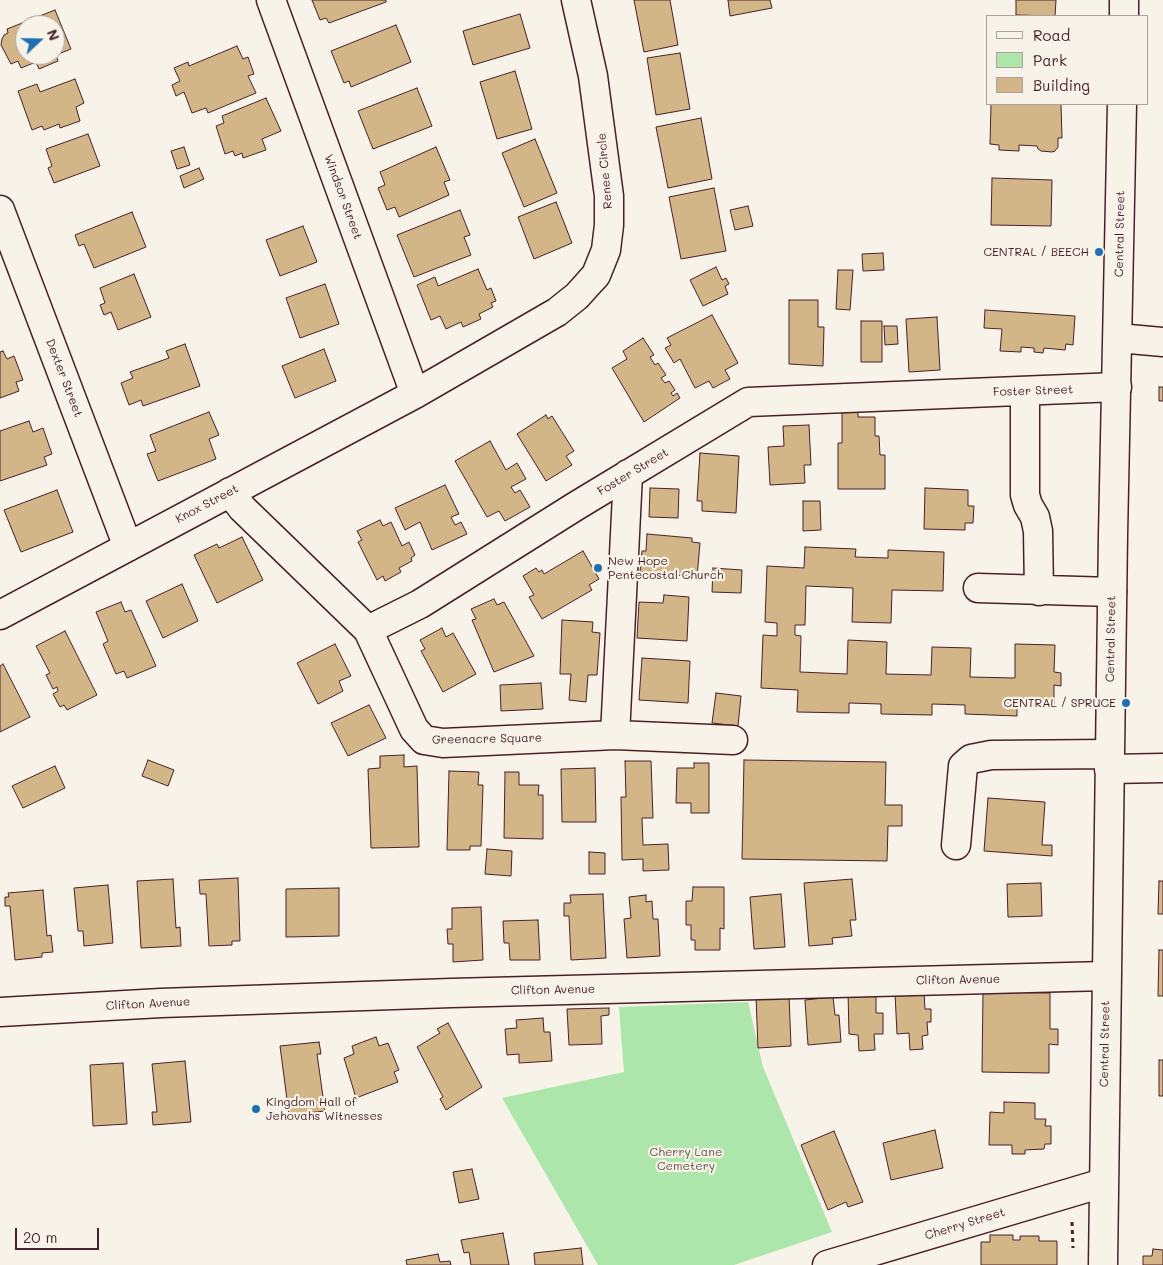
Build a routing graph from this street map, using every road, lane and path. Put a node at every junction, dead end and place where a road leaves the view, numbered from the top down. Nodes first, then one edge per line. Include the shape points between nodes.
1 (271, 0) edge
2 (576, 0) edge
3 (1124, 0) edge
4 (1124, 15) edge
5 (1122, 105) edge
6 (0, 210) edge
7 (1118, 338) junction
8 (1163, 342) edge
9 (1117, 387) junction
10 (1025, 392) junction
11 (415, 394) junction
12 (628, 474) junction
13 (230, 492) junction
14 (128, 546) junction
15 (978, 588) dead end
16 (1039, 591) junction
17 (1112, 592) junction
18 (0, 615) edge
19 (368, 630) junction
20 (615, 735) junction
21 (733, 740) dead end
22 (1109, 762) junction
23 (1163, 768) edge
24 (956, 845) dead end
25 (1106, 976) junction
26 (0, 1012) edge
27 (1103, 1183) junction
28 (827, 1265) edge
29 (1103, 1265) edge

1 - 11 street, Windsor Street
2 - 11 street, Renee Circle via 593,76 609,196 608,237 602,262 596,275 557,312
3 - 4 street
5 - 7 street, Central Street
6 - 14 street, Dexter Street
7 - 8 street
7 - 9 street, Central Street
9 - 10 street, Foster Street
9 - 17 street, Central Street
10 - 12 street, Foster Street via 748,402
10 - 16 street via 1025,495 1038,531
11 - 13 street, Knox Street
12 - 19 street, Foster Street via 420,604
12 - 20 street
13 - 14 street, Knox Street
13 - 19 street via 242,508
14 - 18 street, Knox Street
15 - 16 street
16 - 17 street
17 - 22 street, Central Street
19 - 20 street, Greenacre Square via 414,729 424,740 443,743
20 - 21 street, Greenacre Square
22 - 23 street
22 - 24 street via 991,754 971,759 963,766
22 - 25 street, Central Street
25 - 26 street, Clifton Avenue via 442,993
25 - 27 street, Central Street
27 - 28 street, Cherry Street
27 - 29 street, Central Street

